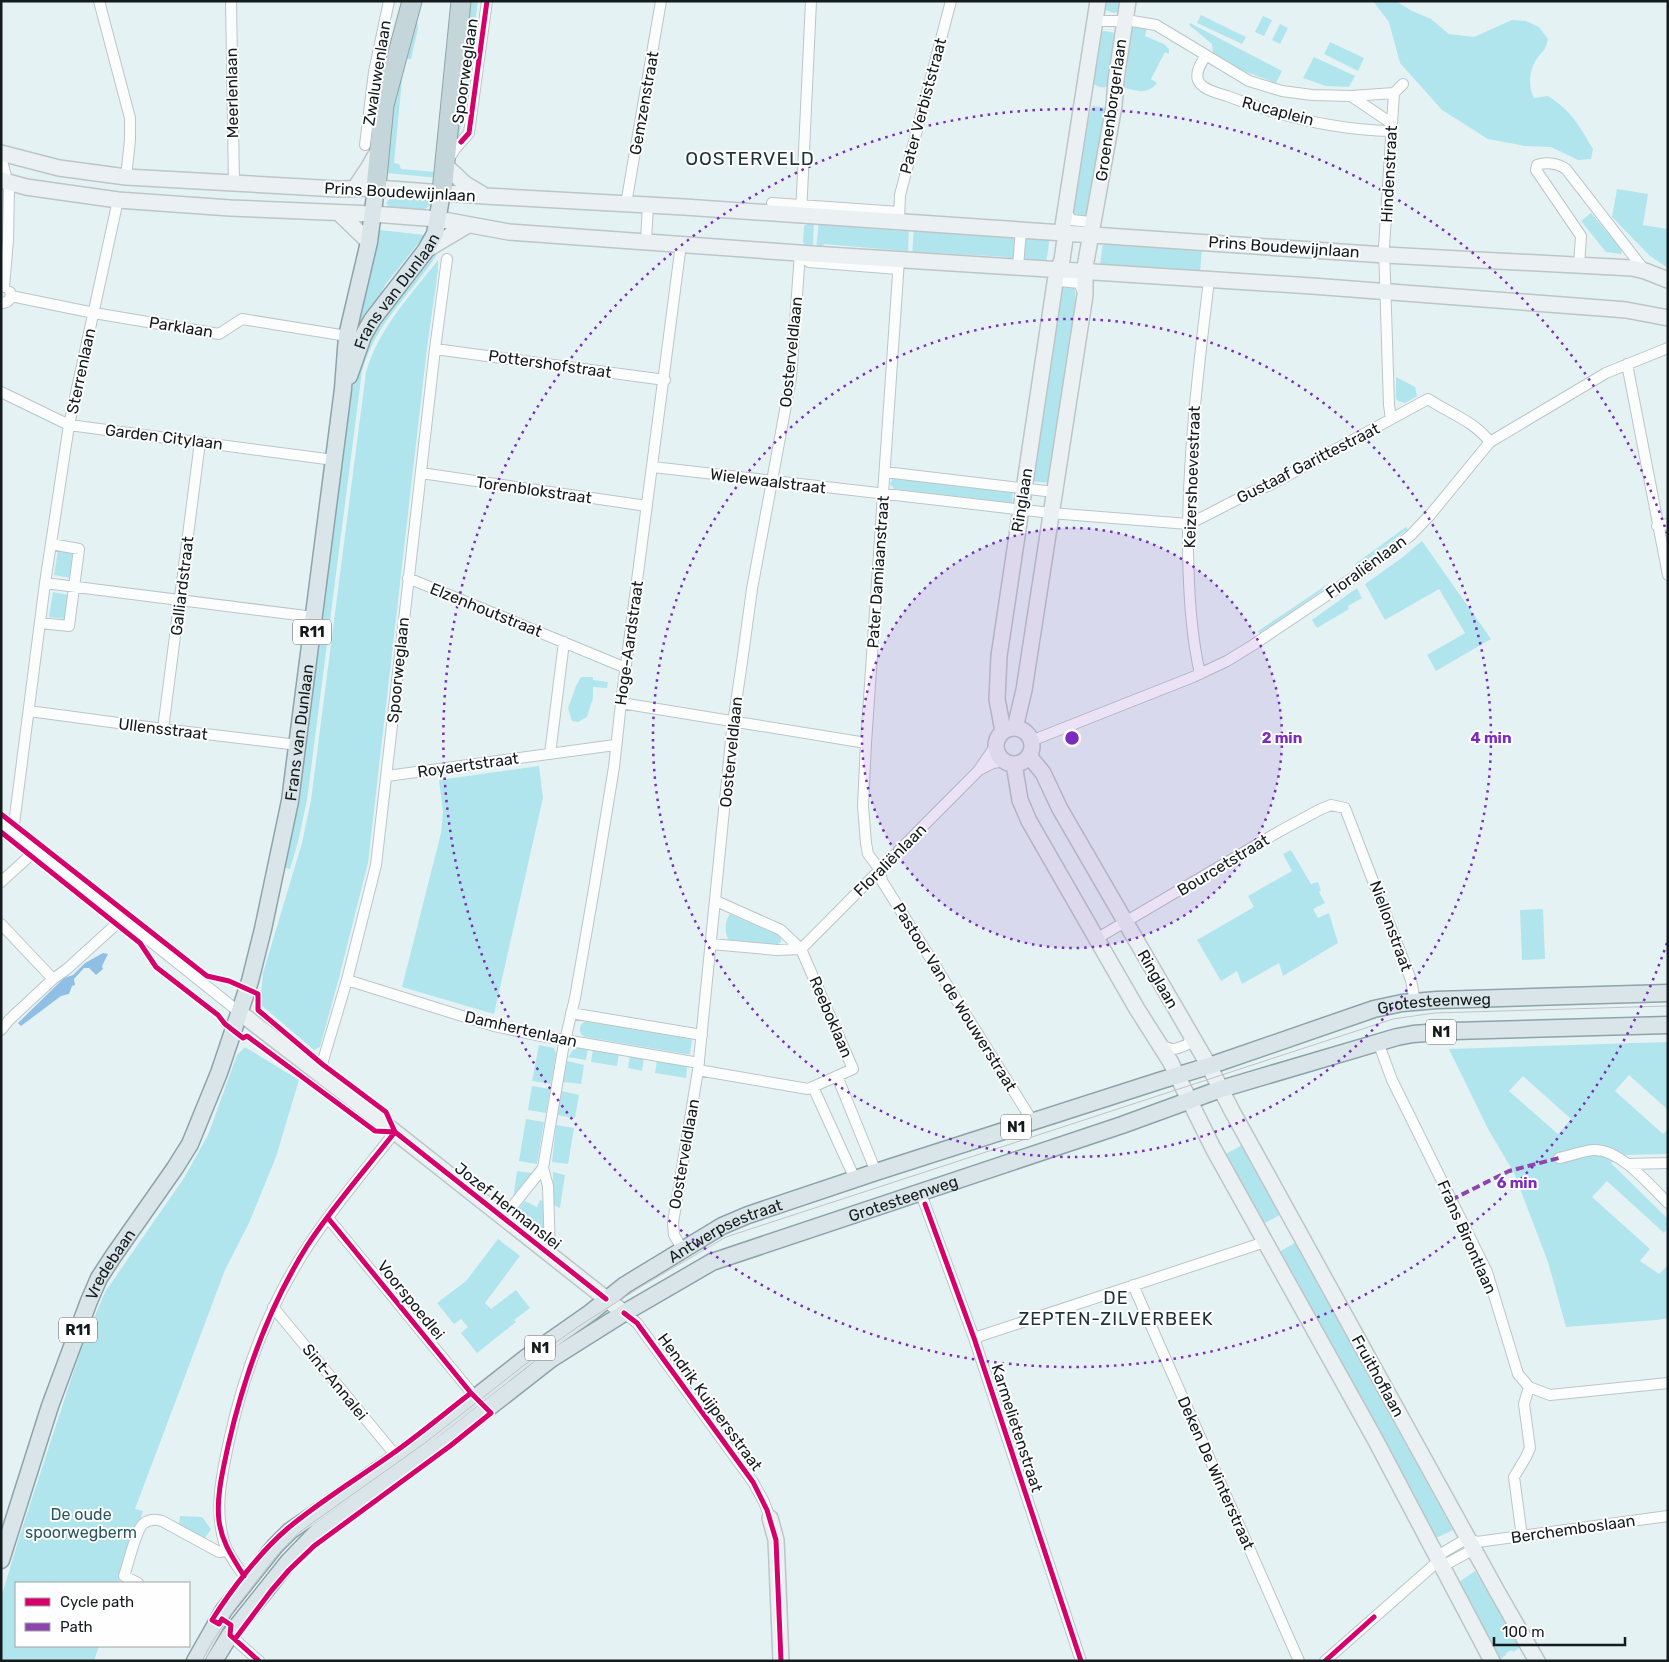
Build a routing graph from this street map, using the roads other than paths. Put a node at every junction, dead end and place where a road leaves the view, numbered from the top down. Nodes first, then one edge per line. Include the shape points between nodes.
1 (100, 1) edge
2 (231, 1) edge
3 (389, 1) edge
4 (412, 1) edge
5 (460, 1) edge
6 (487, 1) edge
7 (661, 1) edge
8 (811, 1) edge
9 (951, 1) edge
10 (1098, 1) edge
11 (1128, 1) edge
12 (1095, 21) junction
13 (1124, 22) junction
14 (1206, 56) junction
15 (1403, 84) dead end
16 (1394, 93) junction
17 (1351, 96) junction
18 (1391, 127) junction
19 (372, 146) junction
20 (1, 153) edge
21 (1, 157) edge
22 (445, 165) junction
23 (126, 177) junction
24 (5, 181) edge
25 (234, 184) junction
26 (355, 188) junction
27 (376, 188) junction
28 (442, 192) junction
29 (485, 196) junction
30 (118, 200) junction
31 (772, 203) dead end
32 (626, 204) junction
33 (648, 205) junction
34 (802, 210) junction
35 (1065, 212) junction
36 (340, 214) junction
37 (373, 214) junction
38 (899, 216) junction
39 (438, 219) junction
40 (468, 224) junction
41 (1094, 227) junction
42 (1021, 230) junction
43 (1064, 232) junction
44 (646, 241) junction
45 (369, 242) junction
46 (681, 244) junction
47 (426, 250) junction
48 (800, 253) junction
49 (1385, 254) junction
50 (447, 259) dead end
51 (898, 264) junction
52 (1580, 265) junction
53 (1018, 266) junction
54 (1645, 271) junction
55 (1085, 272) junction
56 (1056, 277) junction
57 (1209, 280) junction
58 (1668, 280) edge
59 (2, 287) edge
60 (1387, 292) junction
61 (1085, 295) junction
62 (11, 296) junction
63 (1, 303) edge
64 (94, 313) junction
65 (1668, 318) edge
66 (347, 336) junction
67 (1668, 348) edge
68 (435, 349) junction
69 (1627, 364) junction
70 (665, 380) junction
71 (344, 389) junction
72 (1, 392) edge
73 (1392, 419) junction
74 (70, 425) junction
75 (200, 442) junction
76 (1490, 442) junction
77 (334, 460) junction
78 (653, 468) junction
79 (885, 472) junction
80 (421, 473) junction
81 (773, 482) junction
82 (1024, 489) junction
83 (1054, 492) junction
84 (884, 494) junction
85 (647, 506) junction
86 (1021, 509) junction
87 (1051, 512) junction
88 (1188, 524) junction
89 (1662, 525) edge
90 (51, 544) junction
91 (1668, 575) edge
92 (408, 578) junction
93 (45, 583) junction
94 (74, 587) junction
95 (180, 600) junction
96 (314, 618) junction
97 (40, 623) junction
98 (564, 642) junction
99 (626, 668) junction
100 (1200, 674) junction
101 (621, 703) junction
102 (29, 711) junction
103 (734, 721) junction
104 (163, 729) junction
105 (1009, 730) junction
106 (866, 743) junction
107 (298, 745) junction
108 (615, 745) junction
109 (996, 745) junction
110 (1030, 748) junction
111 (550, 754) junction
112 (1009, 762) junction
113 (978, 771) junction
114 (387, 776) junction
115 (1321, 809) joint
116 (1, 822) edge
117 (10, 829) junction
118 (36, 850) junction
119 (880, 870) junction
120 (1, 882) edge
121 (716, 901) junction
122 (122, 919) junction
123 (1125, 922) junction
124 (1, 924) edge
125 (1096, 939) junction
126 (711, 944) junction
127 (801, 949) junction
128 (52, 979) junction
129 (347, 980) junction
130 (1668, 993) edge
131 (1415, 1002) junction
132 (239, 1012) junction
133 (571, 1013) junction
134 (1668, 1025) edge
135 (1, 1030) edge
136 (702, 1036) junction
137 (1192, 1036) junction
138 (565, 1039) junction
139 (1378, 1042) junction
140 (1159, 1043) junction
141 (1209, 1066) junction
142 (699, 1067) junction
143 (316, 1073) junction
144 (1178, 1075) junction
145 (837, 1076) junction
146 (813, 1087) junction
147 (1222, 1089) junction
148 (1190, 1100) junction
149 (1033, 1122) junction
150 (395, 1132) junction
151 (1559, 1158) dead end
152 (1668, 1163) edge
153 (1627, 1164) junction
154 (543, 1168) junction
155 (876, 1172) junction
156 (855, 1179) junction
157 (920, 1191) junction
158 (1668, 1203) edge
159 (328, 1218) junction
160 (503, 1218) junction
161 (1265, 1242) junction
162 (684, 1250) junction
163 (550, 1255) junction
164 (1133, 1285) junction
165 (606, 1299) junction
166 (274, 1306) junction
167 (624, 1313) junction
168 (974, 1338) junction
169 (1668, 1383) edge
170 (1529, 1387) junction
171 (475, 1397) junction
172 (397, 1457) junction
173 (1668, 1516) edge
174 (770, 1518) joint
175 (1522, 1537) junction
176 (1473, 1543) junction
177 (227, 1551) junction
178 (1, 1560) edge
179 (1438, 1562) junction
180 (247, 1580) junction
181 (136, 1582) edge
182 (230, 1635) junction
183 (195, 1661) edge
184 (214, 1661) edge
185 (259, 1661) edge
186 (782, 1661) edge
187 (1081, 1661) edge
188 (1299, 1661) edge
189 (1325, 1661) edge
190 (1492, 1661) edge
191 (1537, 1661) edge

1 - 23 street via 130,118
2 - 25 street, Meerlenlaan
3 - 19 street, Zwaluwenlaan via 374,72
4 - 19 highway, R11
5 - 22 highway, R11
6 - 22 street, Spoorweglaan via 469,133
7 - 32 street, Gemzenstraat
8 - 34 street
9 - 38 street, Pater Verbiststraat via 900,195
10 - 12 street, Groenenborgerlaan
11 - 13 street, Groenenborgerlaan
12 - 13 street, Rucaplein
12 - 35 street, Groenenborgerlaan
13 - 14 street, Rucaplein via 1156,25
13 - 41 street, Groenenborgerlaan via 1116,95
14 - 17 street, Rucaplein via 1268,88 1312,95
14 - 18 street, Rucaplein via 1197,73 1198,80 1206,88 1262,109 1311,121 1349,128
15 - 16 street
16 - 17 street, Rucaplein
16 - 18 street, Hindenstraat
17 - 18 street
18 - 49 street, Hindenstraat
19 - 26 street via 369,167
19 - 27 highway, R11
20 - 23 street, Prins Boudewijnlaan via 59,168
21 - 24 street
22 - 28 highway, R11
22 - 29 street via 465,184
23 - 25 street, Prins Boudewijnlaan
24 - 30 street, Prins Boudewijnlaan
24 - 59 street via 9,216
25 - 26 street, Prins Boudewijnlaan
26 - 27 street, Prins Boudewijnlaan
27 - 28 street, Prins Boudewijnlaan
27 - 37 main road, Frans van Dunlaan / R11
28 - 29 street, Prins Boudewijnlaan
28 - 39 main road, Frans van Dunlaan / R11
29 - 32 street, Prins Boudewijnlaan
30 - 36 street, Prins Boudewijnlaan
30 - 64 street, Sterrenlaan
31 - 34 street, Prins Boudewijnlaan
32 - 33 street, Prins Boudewijnlaan
33 - 34 street, Prins Boudewijnlaan
33 - 44 street
34 - 38 street, Prins Boudewijnlaan
35 - 41 street via 1072,220 1090,222
35 - 43 street, Groenenborgerlaan
36 - 37 street, Prins Boudewijnlaan
36 - 45 street
37 - 39 street, Prins Boudewijnlaan
37 - 45 main road, Frans van Dunlaan / R11
38 - 42 street, Prins Boudewijnlaan
39 - 40 street, Prins Boudewijnlaan
39 - 47 main road, Frans van Dunlaan / R11
40 - 44 street, Prins Boudewijnlaan via 509,232
40 - 47 street
41 - 43 street, Prins Boudewijnlaan
41 - 49 street, Prins Boudewijnlaan
41 - 55 street, Groenenborgerlaan
42 - 43 street, Prins Boudewijnlaan
42 - 53 street
43 - 56 street, Ringlaan via 1062,260
44 - 46 street, Prins Boudewijnlaan
45 - 66 main road, Frans van Dunlaan / R11
46 - 48 street, Prins Boudewijnlaan
46 - 70 street, Hoge-Aardstraat
47 - 71 main road, Frans van Dunlaan / R11 via 372,320
48 - 51 street, Prins Boudewijnlaan
48 - 81 street, Oosterveldlaan via 791,378
49 - 52 street, Prins Boudewijnlaan
49 - 60 street, Hindenstraat
50 - 68 street, Spoorweglaan
51 - 53 street, Prins Boudewijnlaan
51 - 79 street, Pater Damiaanstraat
52 - 54 street, Prins Boudewijnlaan
52 - 54 street via 1582,236 1536,170 1537,165 1561,165 1566,169
53 - 56 street, Prins Boudewijnlaan
54 - 58 street, Prins Boudewijnlaan
55 - 56 street, Prins Boudewijnlaan
55 - 57 street, Prins Boudewijnlaan
55 - 61 street, Ringlaan
56 - 61 street via 1060,281 1079,283
56 - 82 street, Ringlaan
57 - 60 street, Prins Boudewijnlaan
57 - 88 street, Keizershoevestraat via 1193,418
59 - 62 street via 9,290
60 - 65 street, Prins Boudewijnlaan via 1626,310
60 - 73 street, Hindenstraat
61 - 83 street, Ringlaan
62 - 63 street via 6,303
62 - 64 street, Parklaan
64 - 66 street, Parklaan via 219,334 242,319
64 - 74 street, Sterrenlaan
66 - 71 main road, Frans van Dunlaan / R11
67 - 69 street, Floraliënlaan
68 - 70 street, Pottershofstraat
68 - 80 street, Spoorweglaan
69 - 76 street, Floraliënlaan via 1606,373
69 - 89 street
70 - 78 street, Hoge-Aardstraat
71 - 77 main road, Frans van Dunlaan / R11
72 - 74 street, Garden Citylaan
73 - 76 street, Gustaaf Garittestraat via 1428,398 1477,428
73 - 88 street, Gustaaf Garittestraat via 1270,485
74 - 75 street, Garden Citylaan
74 - 90 street, Sterrenlaan
75 - 77 street, Garden Citylaan
75 - 95 street, Galliardstraat
76 - 100 street, Floraliënlaan via 1410,536 1253,645
77 - 96 main road, Frans van Dunlaan / R11
78 - 81 street, Wielewaalstraat
78 - 85 street, Hoge-Aardstraat
79 - 82 street
79 - 84 street, Pater Damiaanstraat
80 - 85 street, Torenblokstraat
80 - 92 street, Spoorweglaan
81 - 84 street, Wielewaalstraat
81 - 103 street, Oosterveldlaan via 752,589
82 - 83 street
82 - 86 street, Ringlaan
83 - 87 street, Ringlaan
84 - 86 street, Wielewaalstraat
84 - 106 street, Pater Damiaanstraat
85 - 99 street, Hoge-Aardstraat
86 - 87 street, Wielewaalstraat
86 - 105 street, Ringlaan via 998,664 998,714
87 - 88 street, Wielewaalstraat
87 - 105 street, Ringlaan via 1024,690
88 - 100 street, Keizershoevestraat via 1189,594
89 - 91 street
90 - 93 street, Sterrenlaan
90 - 94 street via 79,549
92 - 98 street, Elzenhoutstraat
92 - 114 street, Spoorweglaan
93 - 94 street
93 - 97 street, Sterrenlaan
94 - 95 street
94 - 97 street via 68,626
95 - 96 street
95 - 104 street, Galliardstraat
96 - 107 main road, Frans van Dunlaan / R11
97 - 102 street, Sterrenlaan
98 - 99 street, Elzenhoutstraat
98 - 111 street
99 - 101 street, Hoge-Aardstraat
100 - 110 street, Floraliënlaan
101 - 103 street
101 - 108 street, Hoge-Aardstraat
102 - 104 street, Ullensstraat
102 - 117 street, Sterrenlaan via 14,824
103 - 106 street
103 - 121 street, Oosterveldlaan
104 - 107 street, Ullensstraat
105 - 109 street, Ringlaan via 999,736
105 - 110 street, Ringlaan via 1023,731
106 - 119 street, Pater Damiaanstraat via 863,806 866,843 868,854
107 - 132 main road, Frans van Dunlaan / R11 via 269,902
108 - 111 street, Royaertstraat
108 - 133 street, Hoge-Aardstraat via 594,889
109 - 112 street, Ringlaan via 998,754
109 - 113 street, Floraliënlaan
110 - 112 street via 1020,763
110 - 123 street, Ringlaan via 1060,809
111 - 114 street, Royaertstraat
112 - 113 street, Floraliënlaan via 993,763
112 - 125 street, Ringlaan via 1028,821
113 - 119 street, Floraliënlaan
114 - 129 street, Spoorweglaan via 376,865
115 - 123 street, Bourcetstraat
115 - 131 street, Niellonstraat via 1331,804 1346,808 1411,980
116 - 117 street
117 - 118 street
118 - 120 street
118 - 122 street
119 - 127 street, Floraliënlaan
119 - 149 street, Pastoor Van de Wouwerstraat via 882,881
121 - 126 street, Oosterveldlaan
121 - 127 street via 780,930
122 - 128 street
122 - 132 street
123 - 125 street
123 - 137 street, Ringlaan
124 - 128 street
125 - 140 street, Ringlaan
126 - 127 street
126 - 136 street, Oosterveldlaan
127 - 145 street, Reeboklaan via 853,1069
128 - 135 street
129 - 138 street, Damhertenlaan via 494,1026
129 - 143 street, Spoorweglaan via 322,1064
130 - 131 main road, Grotesteenweg / N1
131 - 141 main road, Grotesteenweg / N1 via 1374,1009
132 - 143 street, Jozef Hermanslei
132 - 178 main road, Vredebaan / R11 via 190,1144 99,1278 89,1301 50,1406
133 - 136 street, Damhertenlaan
133 - 138 street, Hoge-Aardstraat
134 - 139 main road, Grotesteenweg / N1 via 1439,1032
136 - 142 street, Oosterveldlaan
137 - 140 street via 1187,1045 1173,1050
137 - 141 street, Ringlaan
138 - 142 street, Damhertenlaan
138 - 154 street, Hoge-Aardstraat
139 - 147 main road, Grotesteenweg / N1
139 - 170 street, Frans Birontlaan via 1392,1080 1487,1272 1518,1374
140 - 144 street, Ringlaan
141 - 144 main road, N1
141 - 147 street, Fruithoflaan
142 - 146 street, Damhertenlaan via 808,1089
142 - 162 street, Oosterveldlaan via 673,1223 674,1235
143 - 150 street, Jozef Hermanslei
144 - 148 street, Ringlaan
144 - 149 main road, Grotesteenweg / N1
145 - 146 street, Damhertenlaan
145 - 155 street
146 - 156 street
147 - 148 main road, N1
147 - 176 street, Fruithoflaan
148 - 157 main road, Grotesteenweg / N1
148 - 161 street, Fruithoflaan
149 - 155 main road, Grotesteenweg / N1
150 - 159 street
150 - 160 street, Jozef Hermanslei
151 - 153 street via 1594,1150 1608,1152
152 - 153 street
153 - 158 street
154 - 160 street
154 - 163 street via 548,1186
155 - 156 main road, Grotesteenweg / N1
156 - 162 main road, Antwerpsestraat / N1 via 736,1219
157 - 167 main road, Grotesteenweg / N1 via 712,1262
157 - 168 street, Karmelietenstraat
159 - 166 street via 307,1246
159 - 171 street, Voorspoedlei
160 - 163 street, Jozef Hermanslei
161 - 164 street
161 - 179 street, Fruithoflaan via 1367,1424
162 - 165 main road, Antwerpsestraat / N1
163 - 165 street, Jozef Hermanslei
164 - 168 street
164 - 188 street, Deken De Winterstraat
165 - 167 street
165 - 171 main road, Antwerpsestraat / N1
166 - 172 street, Sint-Annalei
166 - 177 street via 236,1408 223,1468 219,1522
167 - 174 street, Hendrik Kuijpersstraat via 637,1323 753,1482
167 - 182 main road, N1 via 551,1359 446,1441 318,1531 289,1561
168 - 187 street, Karmelietenstraat
169 - 170 street via 1550,1395
170 - 175 street via 1524,1404 1530,1448 1514,1477
171 - 172 main road, Antwerpsestraat / N1
172 - 180 main road, Antwerpsestraat / N1 via 290,1531
173 - 175 street, Berchemboslaan
174 - 186 street, Hendrik Kuijpersstraat via 776,1540
175 - 176 street, Berchemboslaan
176 - 179 street
176 - 191 street, Fruithoflaan
177 - 180 street
177 - 181 street via 219,1552 155,1519 143,1524 137,1535 124,1576
179 - 189 street
179 - 190 street, Fruithoflaan
180 - 183 main road, Antwerpsestraat / N1 via 220,1616
182 - 184 main road, N1
182 - 185 street

